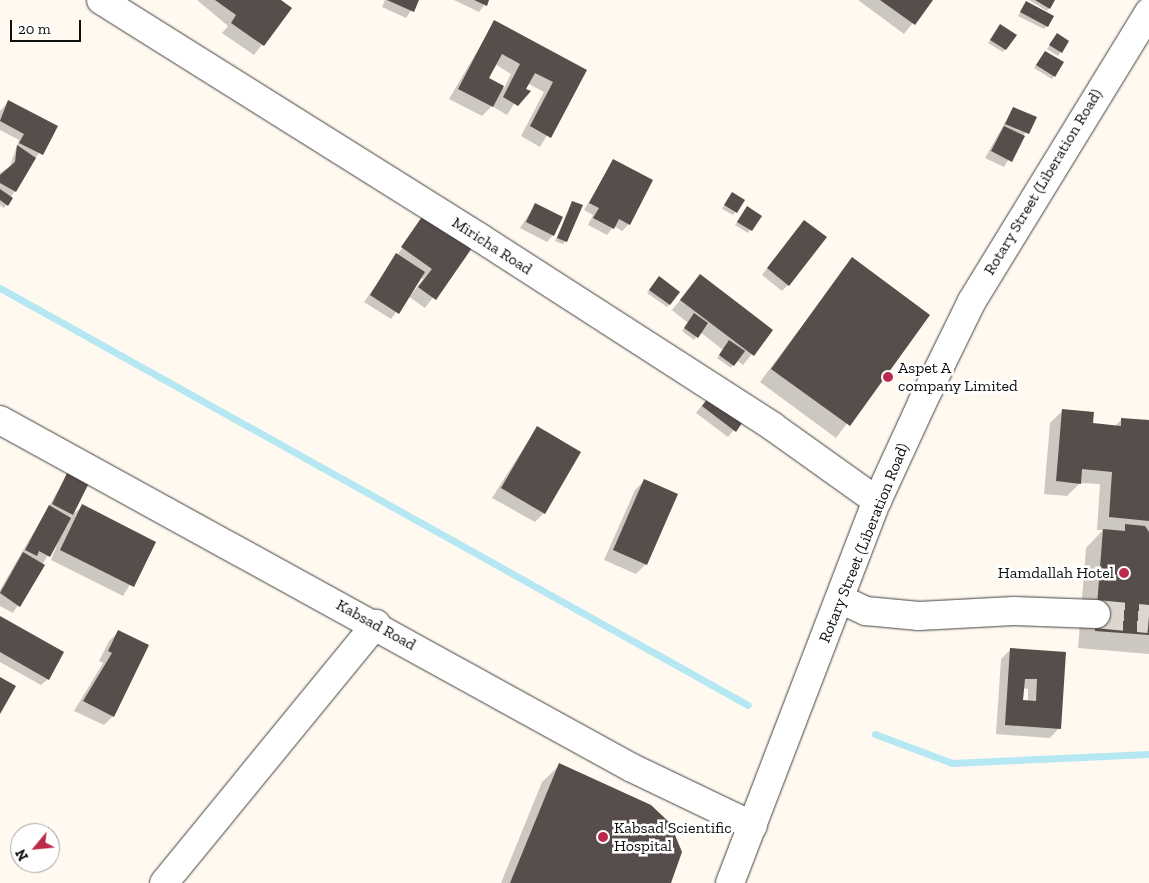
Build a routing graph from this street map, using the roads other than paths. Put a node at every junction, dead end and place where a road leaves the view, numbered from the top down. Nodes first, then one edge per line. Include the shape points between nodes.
1 (101, 0) edge
2 (140, 10) edge
3 (1149, 12) edge
4 (0, 420) edge
5 (877, 501) junction
6 (840, 599) junction
7 (1096, 614) tunnel mouth
8 (376, 624) junction
9 (753, 826) junction
10 (164, 883) edge
11 (730, 883) edge

1 - 2 street, Miricha Road
2 - 5 street, Miricha Road via 763,421
3 - 5 street, Rotary Street (Liberation Road) via 972,301
4 - 8 street, Kabsad Road
5 - 6 street, Rotary Street (Liberation Road)
6 - 7 street via 866,611 919,616 1014,610
6 - 9 street, Rotary Street (Liberation Road)
8 - 9 street, Kabsad Road via 648,776
8 - 10 street
9 - 11 street, Rotary Street (Liberation Road)

